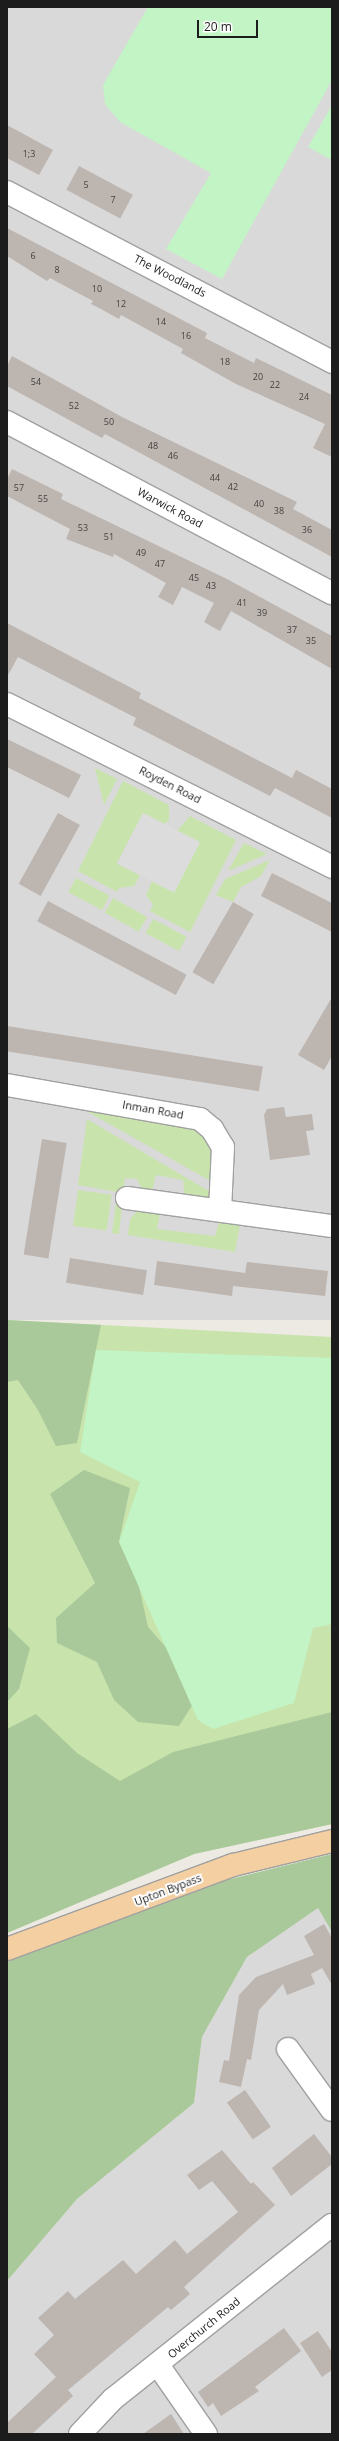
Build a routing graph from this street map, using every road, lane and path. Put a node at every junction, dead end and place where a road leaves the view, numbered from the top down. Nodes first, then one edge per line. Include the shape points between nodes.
1 (7, 192) edge
2 (332, 362) edge
3 (7, 422) edge
4 (332, 593) edge
5 (7, 704) edge
6 (332, 867) edge
7 (7, 1085) edge
8 (128, 1198) dead end
9 (220, 1210) junction
10 (332, 1226) edge
11 (332, 1841) edge
12 (7, 1949) edge
13 (288, 2049) dead end
14 (332, 2110) edge
15 (331, 2229) edge
16 (158, 2365) junction
17 (80, 2434) edge
18 (206, 2434) edge

1 - 2 street, The Woodlands
3 - 4 street, Warwick Road
5 - 6 street, Royden Road
7 - 9 street, Inman Road via 200,1119 212,1129 223,1147
8 - 9 street
9 - 10 street
11 - 12 main road, Upton Bypass via 232,1865
13 - 14 street
15 - 16 street, Overchurch Road
16 - 17 street, Overchurch Road via 113,2399
16 - 18 street

